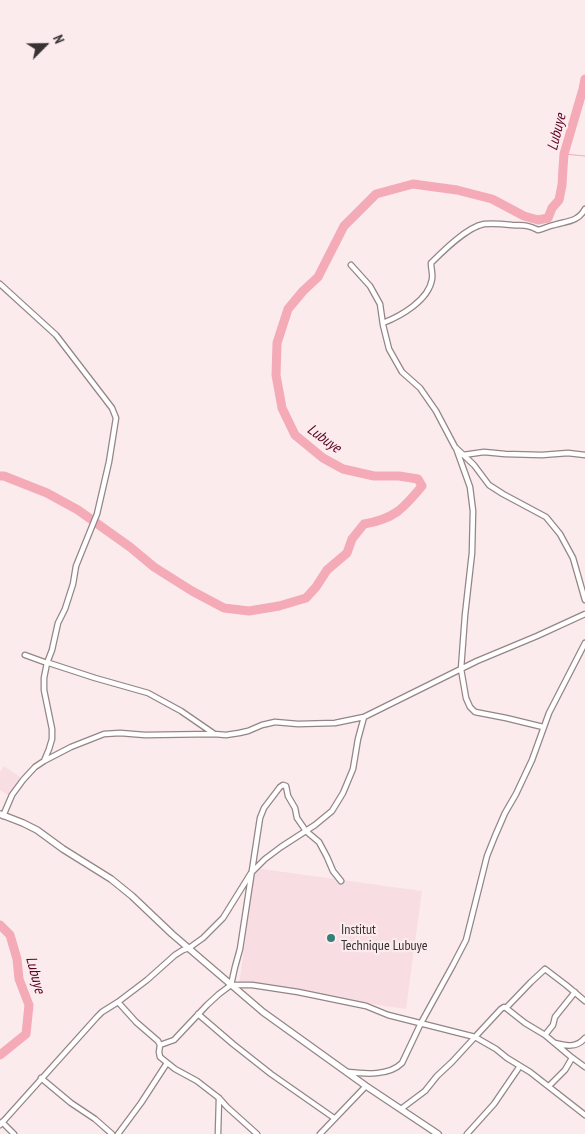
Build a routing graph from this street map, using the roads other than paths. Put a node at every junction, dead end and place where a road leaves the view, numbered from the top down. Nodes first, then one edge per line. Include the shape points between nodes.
1 (585, 209) edge
2 (351, 265) dead end
3 (0, 284) edge
4 (383, 323) junction
5 (455, 447) junction
6 (463, 455) junction
7 (585, 455) edge
8 (585, 600) edge
9 (585, 614) edge
10 (585, 643) edge
11 (25, 654) dead end
12 (47, 663) junction
13 (461, 669) junction
14 (364, 717) junction
15 (543, 727) junction
16 (214, 734) junction
17 (44, 761) junction
18 (2, 815) edge
19 (306, 831) junction
20 (252, 873) junction
21 (341, 881) dead end
22 (189, 948) junction
23 (232, 985) junction
24 (575, 992) junction
25 (585, 1001) edge
26 (118, 1002) junction
27 (506, 1008) junction
28 (198, 1014) junction
29 (421, 1023) junction
30 (545, 1035) junction
31 (475, 1037) junction
32 (552, 1041) junction
33 (584, 1041) edge
34 (160, 1045) junction
35 (572, 1058) junction
36 (167, 1063) junction
37 (520, 1066) junction
38 (585, 1067) edge
39 (348, 1072) junction
40 (41, 1078) junction
41 (366, 1086) junction
42 (549, 1086) junction
43 (219, 1098) junction
44 (401, 1109) junction
45 (585, 1115) edge
46 (334, 1118) junction
47 (1, 1124) edge
48 (14, 1134) edge
49 (112, 1134) edge
50 (118, 1134) edge
51 (218, 1134) edge
52 (257, 1134) edge
53 (320, 1134) edge
54 (438, 1134) edge
55 (467, 1134) edge

1 - 4 street via 574,220 538,230 526,225 500,223 474,228 431,263 432,282 421,298 397,318
2 - 4 street via 370,286 380,304
3 - 12 street via 56,335 112,408 116,418 97,514 76,566
4 - 5 street via 389,349 402,372 420,388
5 - 6 street
5 - 13 street via 470,487 473,511
6 - 7 street via 484,452
6 - 8 street via 489,485 546,518 560,534 573,558
9 - 13 street
10 - 15 street
11 - 12 street
12 - 16 street via 148,693
12 - 17 street via 44,690 52,740
13 - 14 street
13 - 15 street via 466,698 475,712
14 - 16 street via 335,723 275,722 239,733
14 - 19 street via 353,769 343,793 332,812
15 - 29 street via 532,760 487,856 466,940
16 - 17 street via 104,734 71,746
17 - 18 street via 23,780
18 - 22 street via 37,830 111,879
19 - 20 street via 265,859
19 - 20 street via 283,785 260,818
19 - 21 street via 319,842 332,871
20 - 22 street via 223,918
20 - 23 street
22 - 23 street
22 - 26 street via 175,955
23 - 28 street
23 - 29 street via 298,992 366,1006
23 - 39 street via 276,1022
24 - 25 street
24 - 27 street via 545,969
24 - 30 street
26 - 34 street
26 - 40 street via 96,1017
27 - 30 street
27 - 31 street via 501,1009
28 - 34 street via 174,1040
28 - 46 street via 271,1074
29 - 31 street
29 - 39 street via 398,1067 378,1073
30 - 32 street
31 - 37 street
31 - 44 street via 425,1091
32 - 33 street via 570,1046
32 - 35 street
34 - 36 street via 160,1057
35 - 38 street
35 - 42 street
36 - 43 street
36 - 50 street
37 - 42 street
37 - 55 street via 494,1104
39 - 41 street
40 - 47 street
40 - 49 street
41 - 44 street
41 - 46 street
42 - 45 street
43 - 51 street
43 - 52 street
44 - 54 street
46 - 53 street
47 - 48 street

